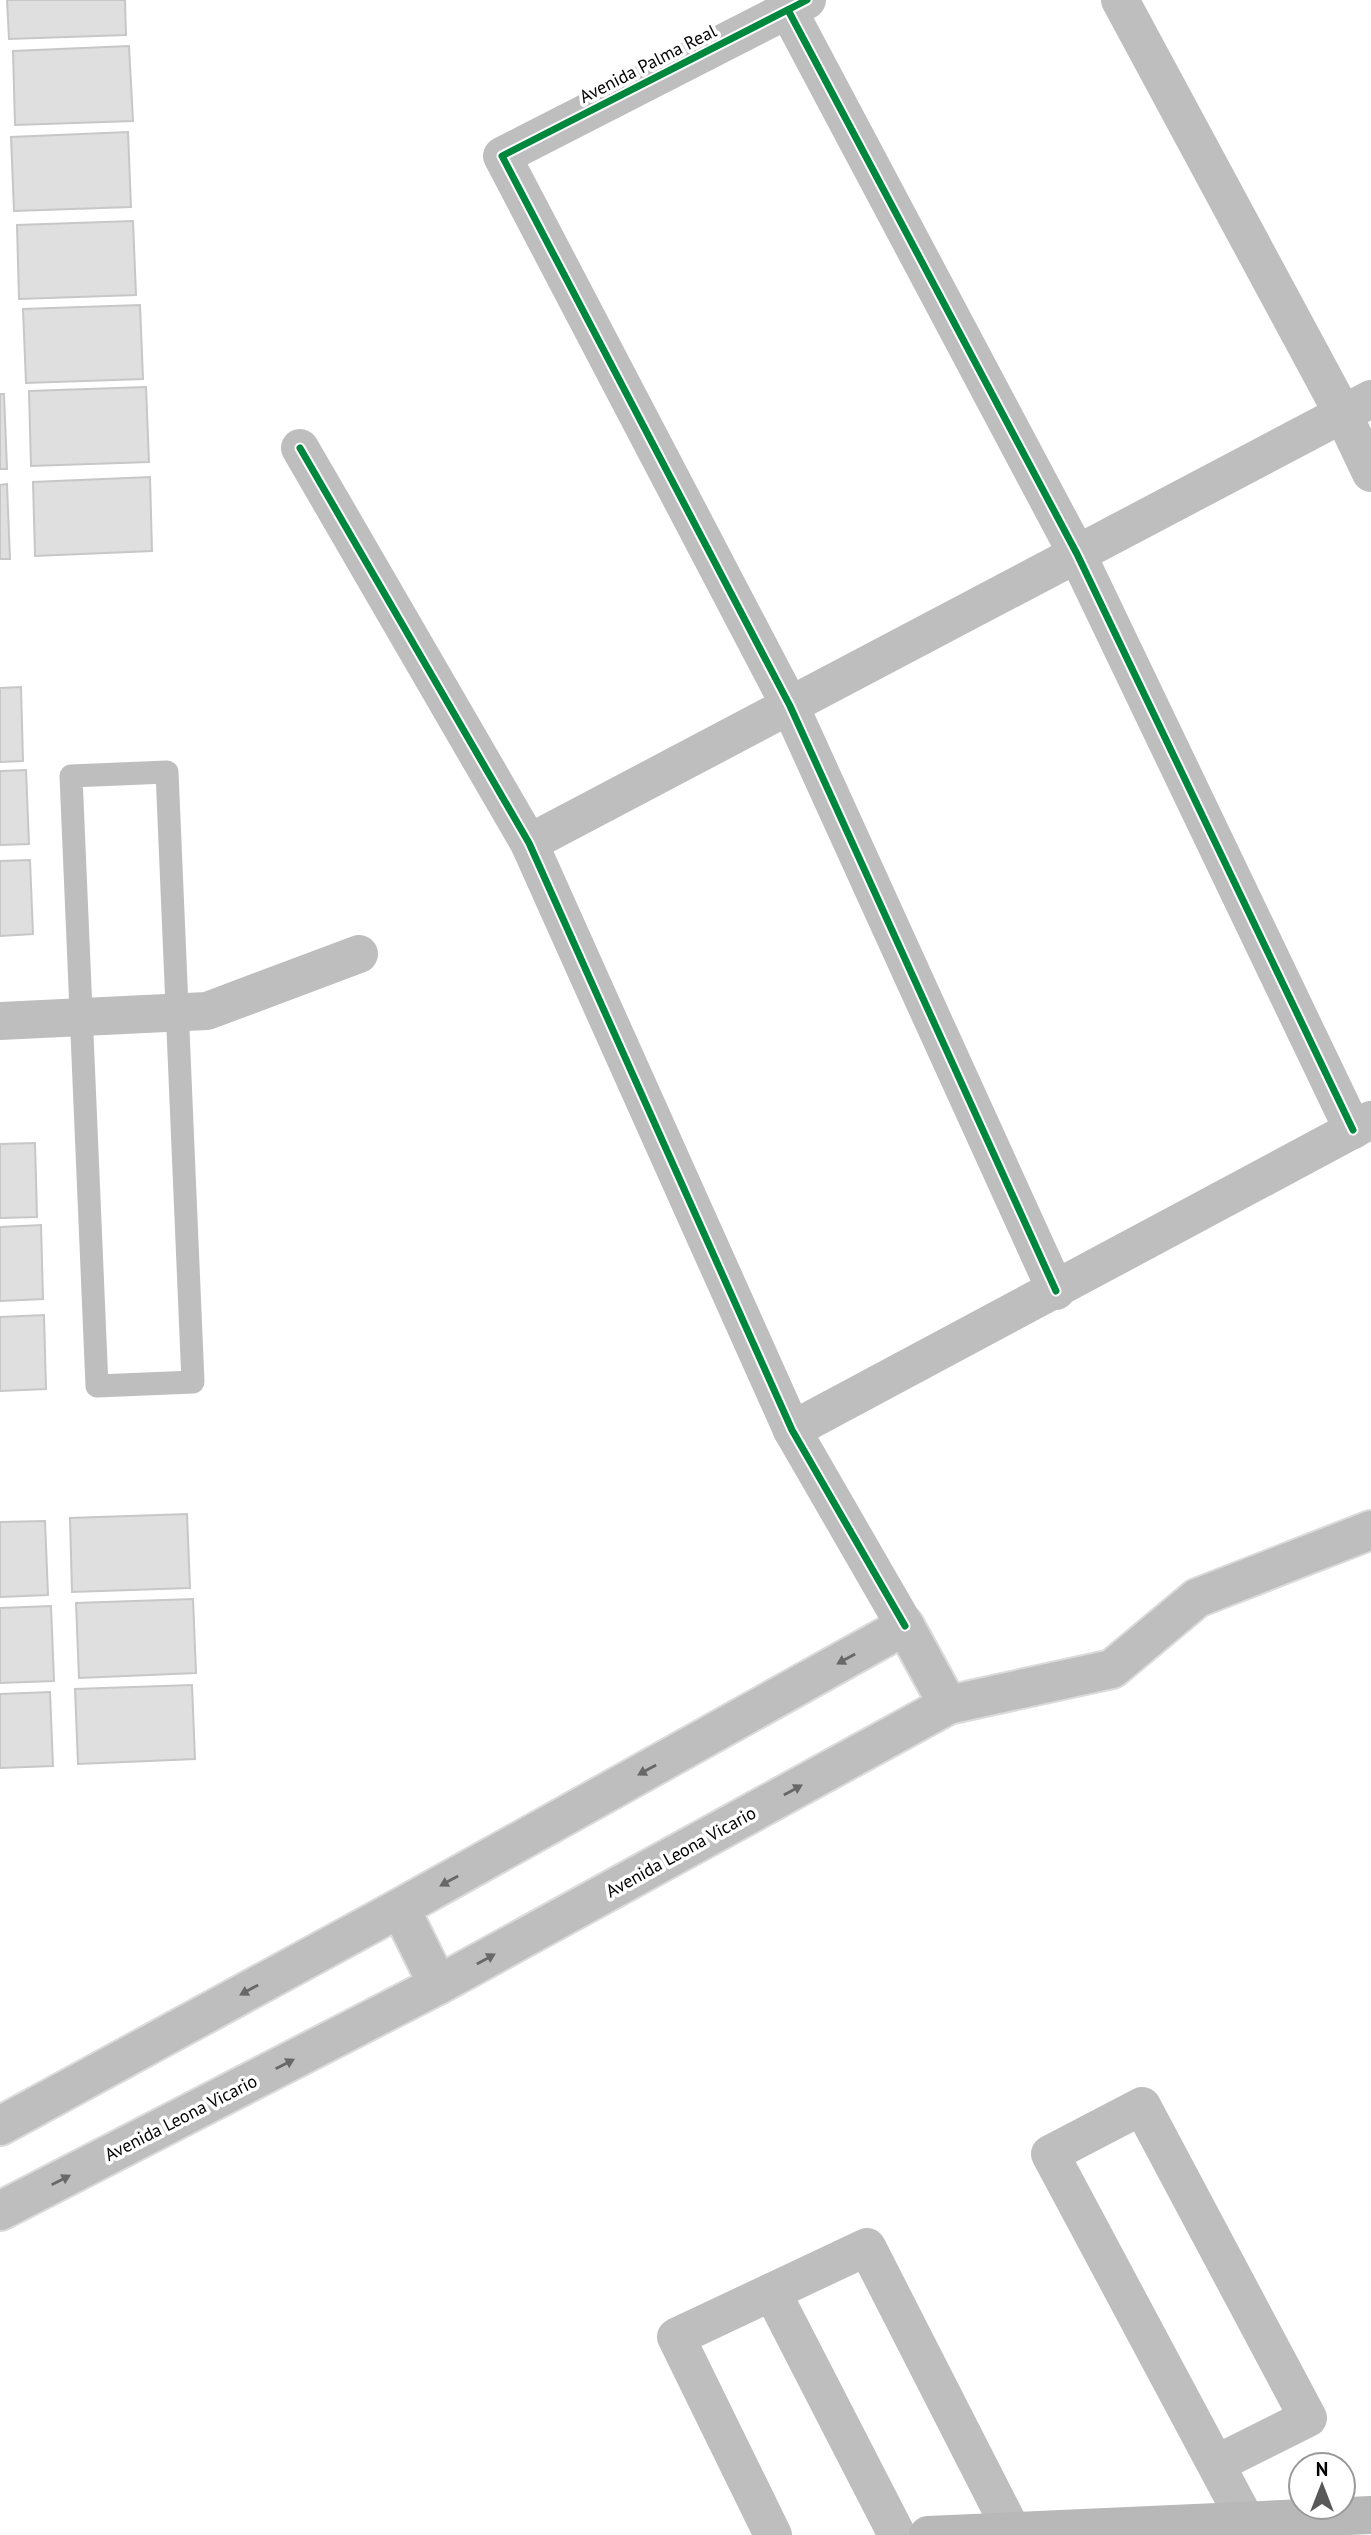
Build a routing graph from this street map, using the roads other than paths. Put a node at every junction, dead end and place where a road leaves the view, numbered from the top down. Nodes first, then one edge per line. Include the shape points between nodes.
1 (1120, 0) edge
2 (797, 5) edge
3 (1357, 406) edge
4 (300, 448) dead end
5 (1371, 473) edge
6 (1077, 554) junction
7 (790, 706) junction
8 (529, 844) junction
9 (359, 954) dead end
10 (177, 1012) junction
11 (82, 1017) junction
12 (0, 1021) edge
13 (1362, 1125) edge
14 (1056, 1291) junction
15 (792, 1430) junction
16 (1371, 1530) edge
17 (905, 1626) junction
18 (948, 1705) junction
19 (401, 1908) junction
20 (438, 1985) junction
21 (0, 2126) edge
22 (0, 2211) edge
23 (772, 2292) junction
24 (1216, 2464) junction
25 (1371, 2515) edge
26 (1246, 2521) junction
27 (1012, 2531) junction
28 (773, 2535) edge
29 (897, 2535) edge
30 (928, 2535) edge

1 - 3 street
2 - 6 street
2 - 7 street, Avenida Palma Real via 502,156
3 - 5 street
3 - 6 street
4 - 8 street
6 - 7 street
6 - 13 street
7 - 8 street
7 - 14 street
8 - 15 street
9 - 10 street via 207,1011
10 - 11 street
10 - 11 lane via 167,772 71,776
10 - 11 lane via 193,1382 97,1386
11 - 12 street
13 - 14 street
14 - 15 street
15 - 17 street
16 - 18 street, Avenida Leona Vicario via 1196,1598 1112,1669
17 - 18 street
17 -> 19 street
20 -> 18 street, Avenida Leona Vicario
19 - 20 street
19 -> 21 street
22 -> 20 street, Avenida Leona Vicario
23 - 27 street via 867,2247
23 - 28 street via 676,2337
23 - 29 street
24 - 24 street via 1050,2154 1142,2106 1308,2418
24 - 26 street
25 - 26 main road
26 - 27 main road
27 - 30 main road

